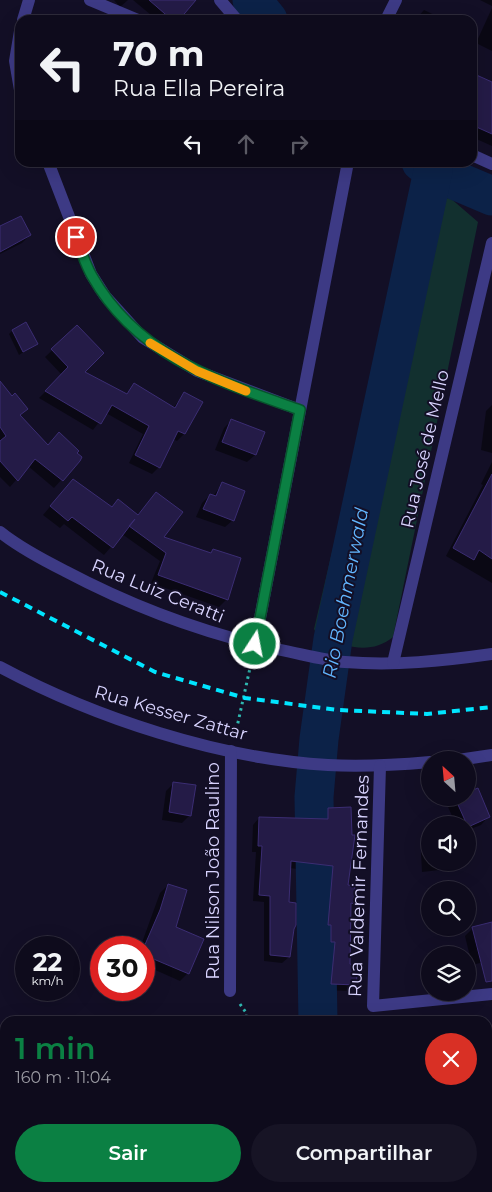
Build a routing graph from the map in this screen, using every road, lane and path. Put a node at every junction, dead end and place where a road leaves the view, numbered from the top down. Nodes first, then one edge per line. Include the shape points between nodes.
1 (29, 0) edge
2 (90, 0) edge
3 (220, 0) edge
4 (396, 0) edge
5 (24, 15) edge
6 (126, 15) edge
7 (233, 15) edge
8 (388, 15) edge
9 (477, 157) edge
10 (492, 164) edge
11 (50, 167) edge
12 (347, 167) edge
13 (492, 243) edge
14 (300, 410) junction
15 (0, 532) edge
16 (255, 644) junction
17 (492, 654) edge
18 (393, 663) junction
19 (0, 667) edge
20 (231, 751) junction
21 (492, 756) edge
22 (476, 758) edge
23 (421, 763) edge
24 (380, 766) junction
25 (230, 991) dead end
26 (492, 994) edge

1 - 5 street
2 - 6 street
3 - 7 street
4 - 8 street
9 - 10 street
11 - 14 street via 91,274 104,296 143,338 197,371
12 - 14 street
13 - 18 street, Rua José de Mello
14 - 16 street
15 - 16 street, Rua Luiz Ceratti via 40,558 130,602 211,633
16 - 18 street, Rua Luiz Ceratti via 342,661
16 - 20 path
17 - 18 street, Rua Luiz Ceratti
19 - 20 street, Rua Kesser Zattar via 82,706 135,725
20 - 24 street, Rua Kesser Zattar via 296,762
20 - 25 street, Rua Nilson João Raulino
21 - 22 street
23 - 24 street, Rua Kesser Zattar
24 - 26 street, Rua Valdemir Fernandes via 373,1006

